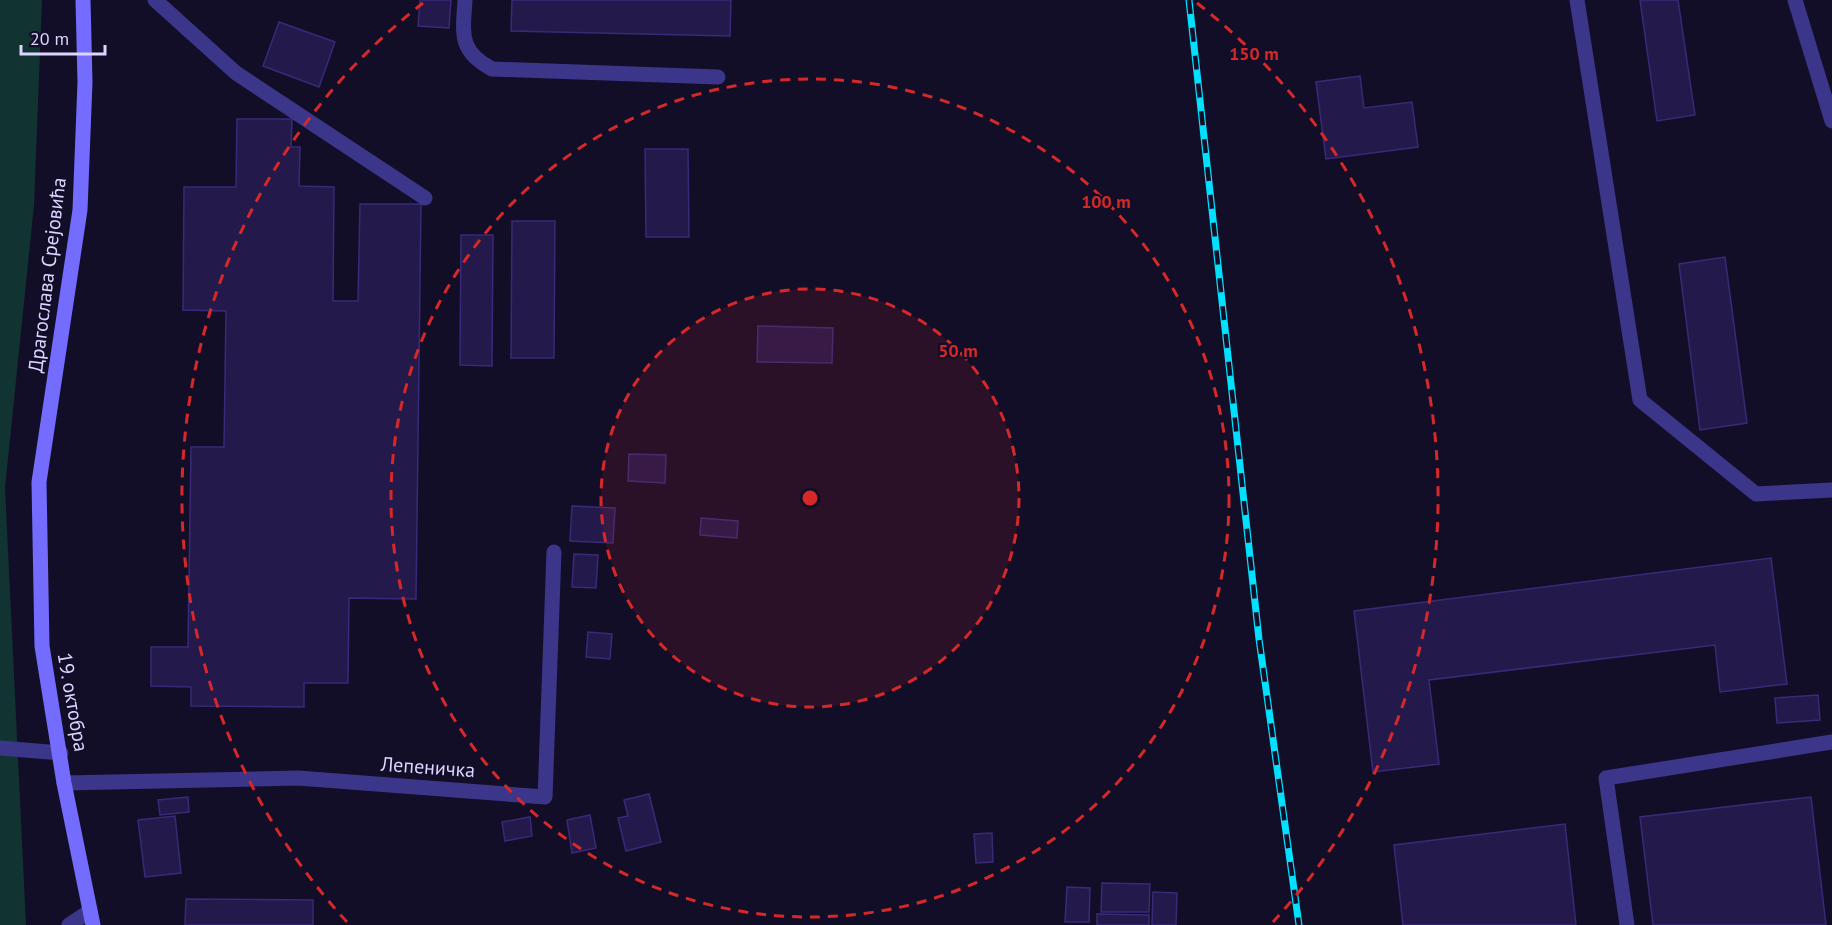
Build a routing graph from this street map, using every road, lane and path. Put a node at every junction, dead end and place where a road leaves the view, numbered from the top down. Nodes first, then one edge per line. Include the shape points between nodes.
1 (83, 0) edge
2 (155, 0) edge
3 (465, 0) edge
4 (1577, 0) edge
5 (1795, 0) edge
6 (718, 77) dead end
7 (1832, 121) edge
8 (425, 198) dead end
9 (39, 482) joint
10 (1832, 490) edge
11 (554, 552) dead end
12 (1832, 742) edge
13 (0, 748) edge
14 (61, 753) junction
15 (64, 783) junction
16 (92, 918) edge
17 (69, 925) edge
18 (1627, 925) edge

1 - 9 street, Драгослава Срејовића via 85,82 80,210
2 - 8 street via 236,74
3 - 6 street via 464,40 476,58 492,69
4 - 10 street via 1640,400 1756,494
5 - 7 street
9 - 14 street, 19. октобра via 42,646
11 - 15 street, Лепеничка via 545,796 298,778
12 - 18 street via 1606,778
13 - 14 street
14 - 15 street, 19. октобра
15 - 16 street, 19. октобра
16 - 17 street

